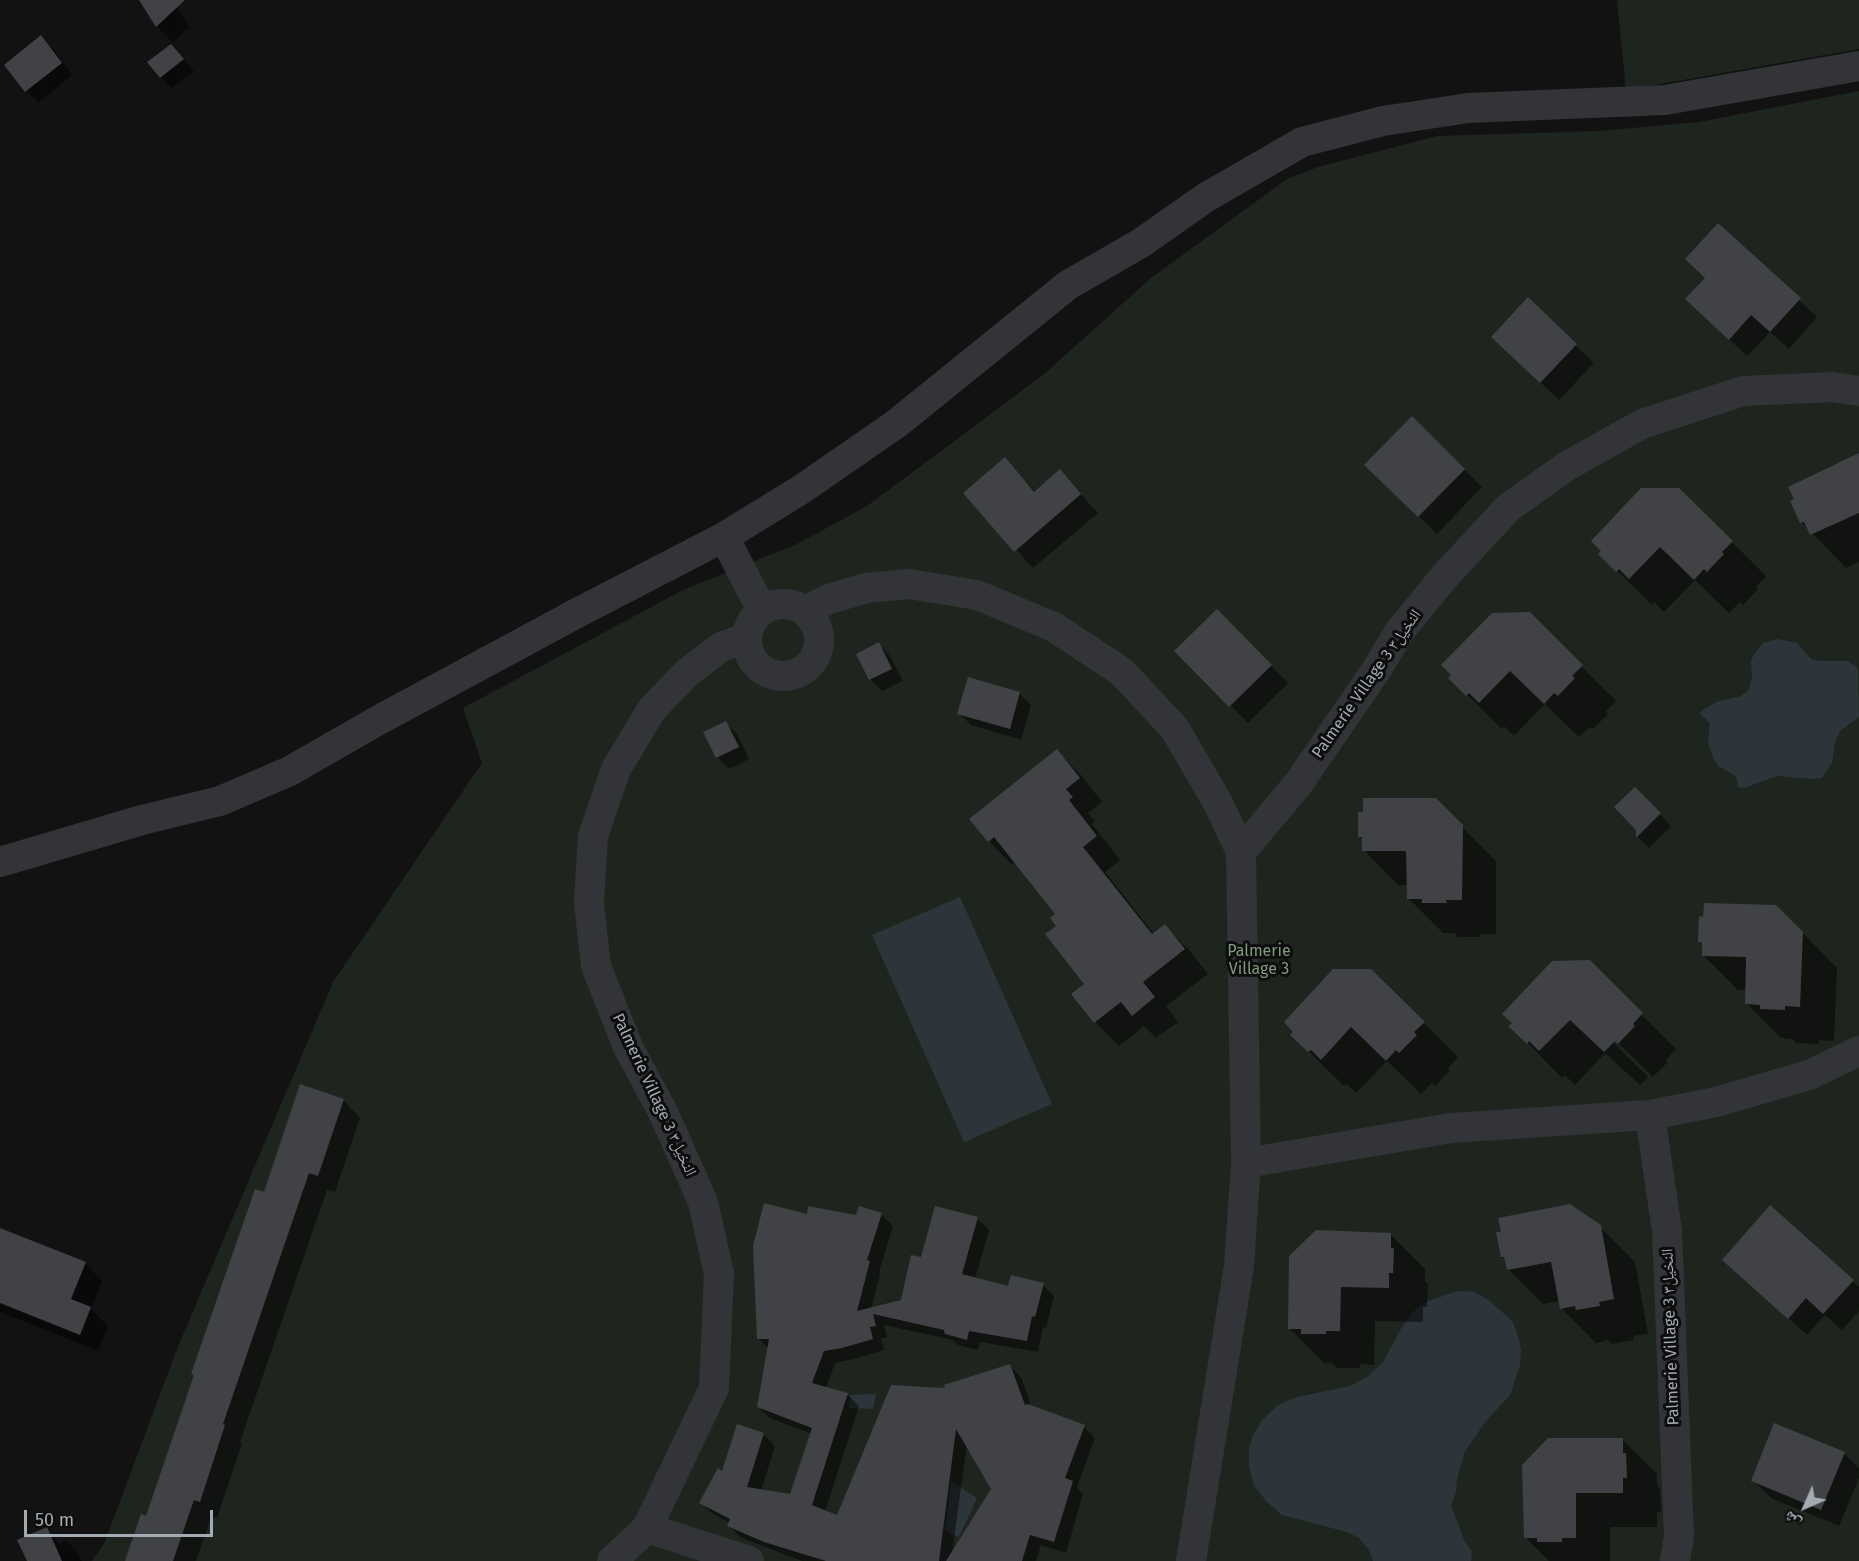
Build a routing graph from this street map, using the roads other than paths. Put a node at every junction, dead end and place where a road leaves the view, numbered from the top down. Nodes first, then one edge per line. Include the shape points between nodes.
1 (1859, 66) edge
2 (1859, 391) edge
3 (724, 537) junction
4 (762, 610) junction
5 (805, 611) junction
6 (746, 638) junction
7 (1241, 852) junction
8 (0, 862) edge
9 (1859, 1051) edge
10 (1650, 1115) junction
11 (1246, 1163) junction
12 (647, 1528) junction
13 (612, 1561) edge
14 (749, 1561) edge
15 (1191, 1561) edge
16 (1675, 1561) edge

1 - 3 street via 1665,100 1468,108 1383,121 1302,142 1068,285 896,424
2 - 7 street, Palmerie Village 3 النخيل٣ via 1833,387 1743,391 1642,424 1568,466 1508,508 1399,632 1298,784
3 - 4 street
3 - 8 street via 568,617 290,771 220,801
4 - 5 street via 776,604 791,604
4 - 6 street via 751,622
5 - 6 street via 815,622 818,652 811,665 798,674 769,674 756,665 748,653
5 - 7 street via 866,588 909,584 977,595 1054,627 1122,672 1175,729
6 - 12 street, Palmerie Village 3 النخيل٣ via 721,647 688,672 652,709 616,769 593,836 589,903 596,966 628,1047 663,1112 703,1202 719,1274 714,1388
7 - 11 street
9 - 10 street via 1809,1075 1716,1102
10 - 11 street via 1451,1128
10 - 16 street, Palmerie Village 3 النخيل٣ via 1667,1231 1679,1537
11 - 15 street via 1239,1266
12 - 13 street, Palmerie Village 3 النخيل٣
12 - 14 street

